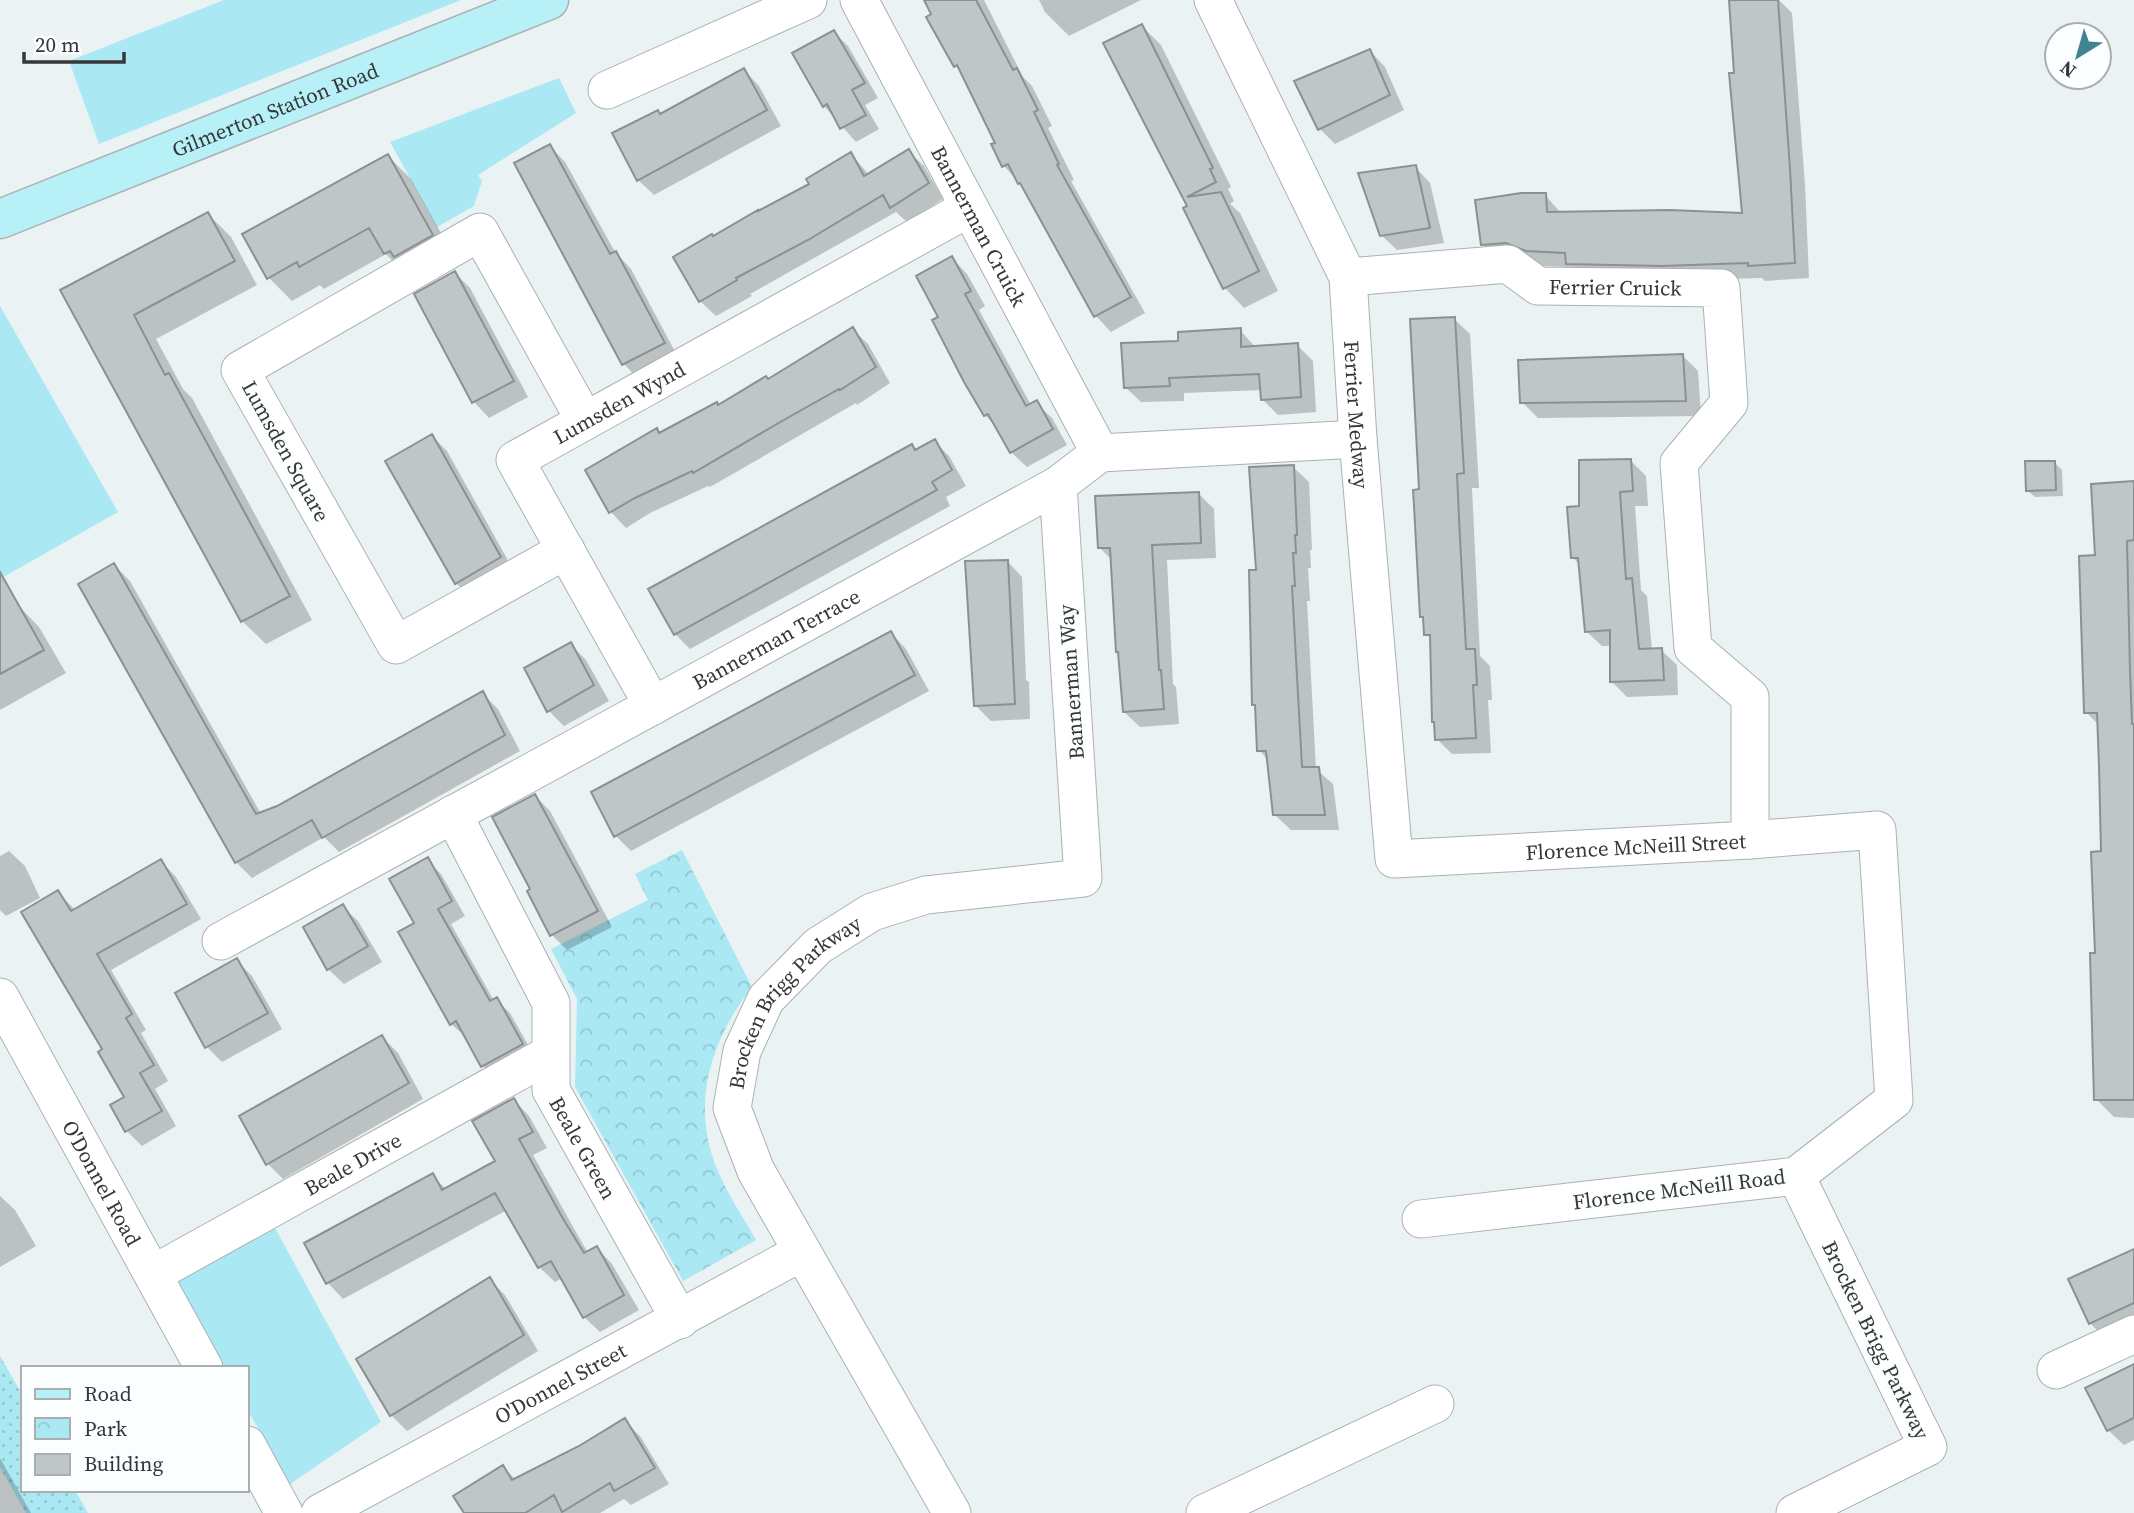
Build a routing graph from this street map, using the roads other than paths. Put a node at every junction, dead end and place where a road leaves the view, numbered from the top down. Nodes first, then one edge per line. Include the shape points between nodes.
1 (549, 0) edge
2 (807, 0) edge
3 (859, 0) edge
4 (1213, 0) edge
5 (607, 90) dead end
6 (969, 208) junction
7 (0, 219) edge
8 (1348, 277) junction
9 (585, 421) junction
10 (1358, 439) junction
11 (1100, 453) junction
12 (1058, 485) junction
13 (566, 550) junction
14 (653, 706) junction
15 (453, 814) junction
16 (1877, 830) joint
17 (1750, 840) junction
18 (1394, 859) joint
19 (1083, 878) joint
20 (221, 941) dead end
21 (5, 1020) edge
22 (550, 1054) junction
23 (1796, 1176) junction
24 (1421, 1219) dead end
25 (802, 1252) junction
26 (153, 1274) junction
27 (680, 1320) junction
28 (2134, 1334) edge
29 (203, 1366) edge
30 (2056, 1370) dead end
31 (1435, 1404) dead end
32 (248, 1446) edge
33 (285, 1513) edge
34 (320, 1513) edge
35 (952, 1513) edge
36 (1205, 1513) edge
37 (1795, 1513) edge

1 - 7 street, Gilmerton Station Road
2 - 5 street
3 - 6 street, Bannerman Cruick
4 - 8 street, Ferrier Medway
6 - 9 street, Lumsden Wynd
6 - 11 street, Bannerman Cruick
8 - 10 street, Ferrier Medway
8 - 17 street, Ferrier Cruick via 1508,264 1538,286 1721,288 1729,403 1679,463 1693,648 1750,697
9 - 13 street, Lumsden Wynd via 515,460
9 - 13 street, Lumsden Square via 480,232 240,370 396,645
10 - 11 street
10 - 18 street, Ferrier Medway
11 - 12 street, Bannerman Terrace
12 - 14 street, Bannerman Terrace
12 - 19 street, Bannerman Way
13 - 14 street, Lumsden Wynd
14 - 15 street, Bannerman Terrace
15 - 20 street, Bannerman Terrace
15 - 22 street, Beale Green via 551,1003
16 - 17 street, Florence McNeill Street
16 - 23 street, Florence McNeill Road via 1894,1100
17 - 18 street, Florence McNeill Street
19 - 25 street, Brocken Brigg Parkway via 926,895 872,912 818,946 766,999 742,1051 732,1108 756,1171
21 - 26 street, O'Donnel Road
22 - 26 street, Beale Drive
22 - 27 street, Beale Green via 551,1090
23 - 24 street, Florence McNeill Road
23 - 37 street, Brocken Brigg Parkway via 1928,1447
25 - 27 street, O'Donnel Street
25 - 35 street, Brocken Brigg Parkway
26 - 29 street, O'Donnel Road
27 - 34 street, O'Donnel Street
28 - 30 street
31 - 36 street
32 - 33 street

